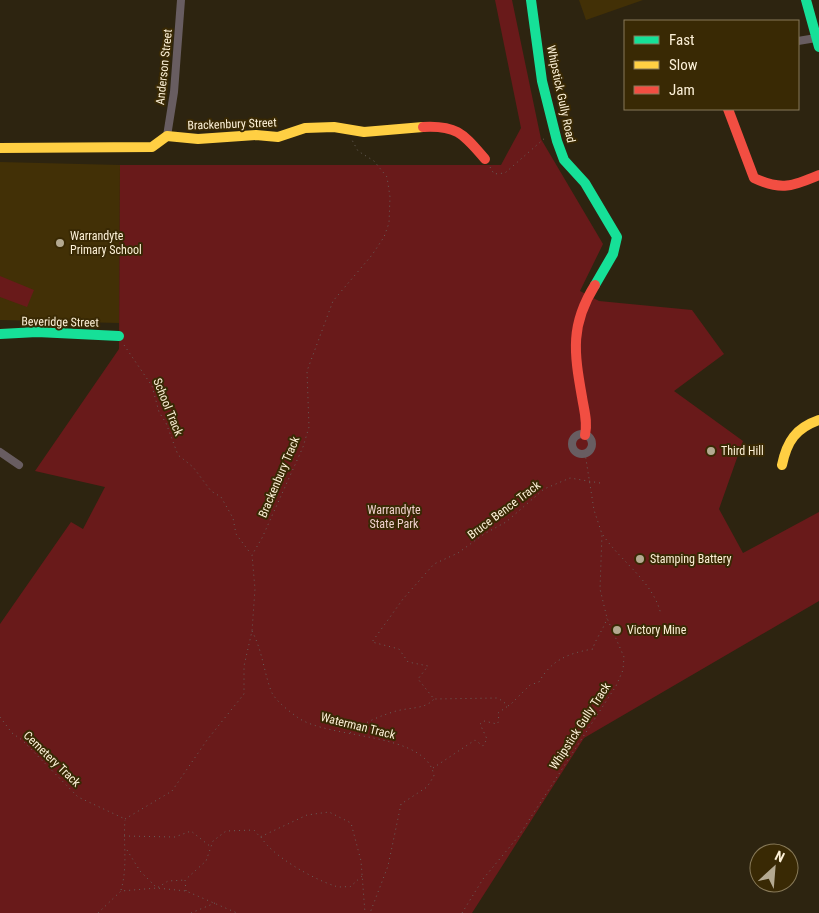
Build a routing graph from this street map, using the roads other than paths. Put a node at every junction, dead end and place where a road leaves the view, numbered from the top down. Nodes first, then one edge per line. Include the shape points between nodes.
1 (181, 0) edge
2 (531, 0) edge
3 (806, 0) edge
4 (799, 41) edge
5 (817, 42) edge
6 (728, 110) edge
7 (167, 136) junction
8 (0, 148) edge
9 (485, 159) road end
10 (819, 175) edge
11 (0, 334) edge
12 (119, 336) road end
13 (819, 420) edge
14 (585, 434) junction
15 (0, 452) edge
16 (19, 465) dead end
17 (782, 465) dead end

1 - 7 street, Anderson Street
2 - 14 street, Whipstick Gully Road via 540,68 565,162 583,181 617,236 615,251 580,312 577,328 587,424
3 - 5 street
4 - 5 street
6 - 10 street via 754,178 770,187 787,189
7 - 8 street via 152,147
7 - 9 street, Brackenbury Street via 198,139 278,136 305,128 364,132 439,126 462,133
11 - 12 street, Beveridge Street via 37,332
13 - 17 street via 796,430 785,450
14 - 14 street, Whipstick Gully Road via 575,436 572,442 575,451 585,453 590,450 590,438
15 - 16 street

